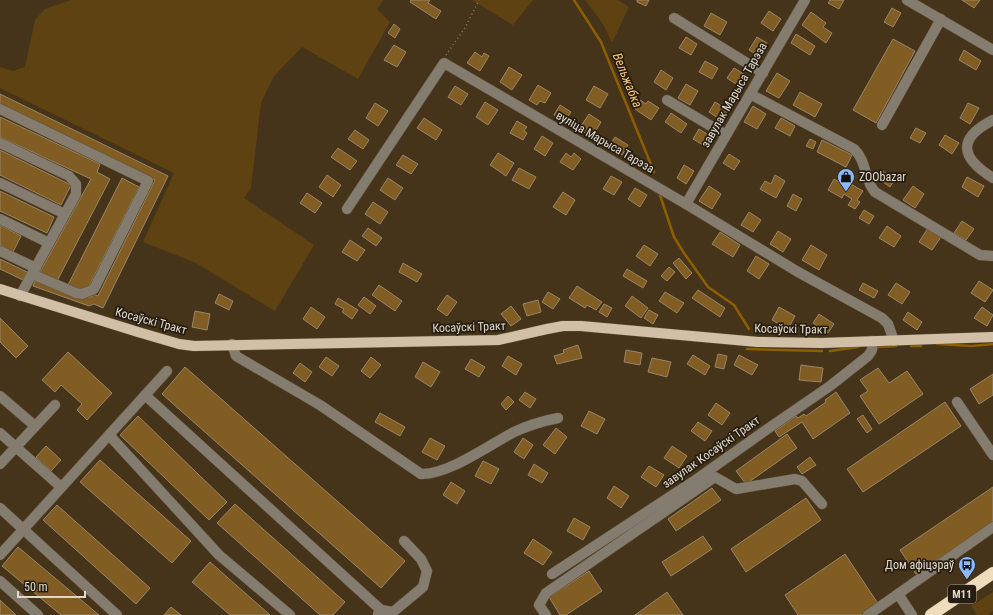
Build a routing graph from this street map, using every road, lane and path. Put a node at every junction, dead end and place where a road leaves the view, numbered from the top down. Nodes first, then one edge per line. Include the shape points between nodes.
1 (479, 0) edge
2 (805, 0) edge
3 (906, 0) edge
4 (674, 18) dead end
5 (941, 19) junction
6 (993, 50) edge
7 (444, 64) junction
8 (763, 72) junction
9 (750, 94) junction
10 (667, 100) dead end
11 (0, 110) edge
12 (993, 120) edge
13 (882, 125) dead end
14 (726, 136) junction
15 (0, 143) edge
16 (993, 178) edge
17 (0, 183) edge
18 (686, 204) junction
19 (347, 209) dead end
20 (65, 214) junction
21 (0, 218) edge
22 (49, 243) junction
23 (0, 251) edge
24 (993, 256) edge
25 (34, 271) junction
26 (0, 289) edge
27 (20, 296) junction
28 (993, 337) edge
29 (873, 341) junction
30 (894, 341) junction
31 (232, 344) junction
32 (167, 371) dead end
33 (145, 395) junction
34 (0, 396) edge
35 (957, 402) dead end
36 (55, 405) dead end
37 (558, 418) dead end
38 (35, 426) junction
39 (0, 434) edge
40 (109, 435) junction
41 (16, 447) junction
42 (993, 455) edge
43 (0, 464) edge
44 (61, 487) junction
45 (822, 504) dead end
46 (0, 508) edge
47 (993, 527) edge
48 (23, 530) junction
49 (404, 541) dead end
50 (0, 555) edge
51 (552, 574) dead end
52 (993, 574) edge
53 (0, 581) edge
54 (898, 594) junction
55 (379, 613) edge
56 (38, 615) edge
57 (117, 615) edge
58 (290, 615) edge
59 (546, 615) edge
60 (868, 615) edge
61 (912, 615) edge
62 (931, 615) edge

1 - 7 path via 465,28 446,55
2 - 8 street, завулак Марыса Тарэза
3 - 5 street
4 - 8 street
5 - 6 street
5 - 13 street
7 - 18 street, вуліца Марыса Тарэза
7 - 19 street
8 - 9 street, завулак Марыса Тарэза
9 - 14 street, завулак Марыса Тарэза
9 - 24 street via 854,149 860,155 870,187 875,192 980,255
10 - 14 street
11 - 25 street via 148,181 94,289 82,294 76,293
12 - 16 street via 972,135 967,152 978,168
14 - 18 street, завулак Марыса Тарэза
15 - 20 street via 69,176 76,184 76,194
17 - 20 street
18 - 30 street, вуліца Марыса Тарэза via 798,272 882,318 888,324
20 - 22 street
21 - 22 street
22 - 25 street
23 - 25 street
25 - 27 street
26 - 27 main road, Косаўскі Тракт
27 - 31 main road, Косаўскі Тракт via 180,344
28 - 30 main road, Косаўскі Тракт
29 - 30 main road, Косаўскі Тракт
29 - 31 main road, Косаўскі Тракт via 758,342 563,326 498,340
29 - 51 street, завулак Косаўскі Тракт via 868,356 830,386 694,481
31 - 37 street via 236,356 320,405 421,474 432,474 537,422
32 - 33 street
33 - 40 street
33 - 55 street
34 - 38 street
35 - 42 street
36 - 38 street
38 - 41 street
39 - 41 street
40 - 44 street
40 - 58 street via 219,555
41 - 43 street
41 - 44 street
44 - 48 street
45 - 59 street via 802,481 795,479 736,489 715,478 546,593 539,605
46 - 48 street
47 - 54 street
48 - 50 street
48 - 57 street
49 - 55 street via 421,559 428,571 423,587 393,612
52 - 62 highway, М11
53 - 56 street
54 - 60 street
54 - 61 street

